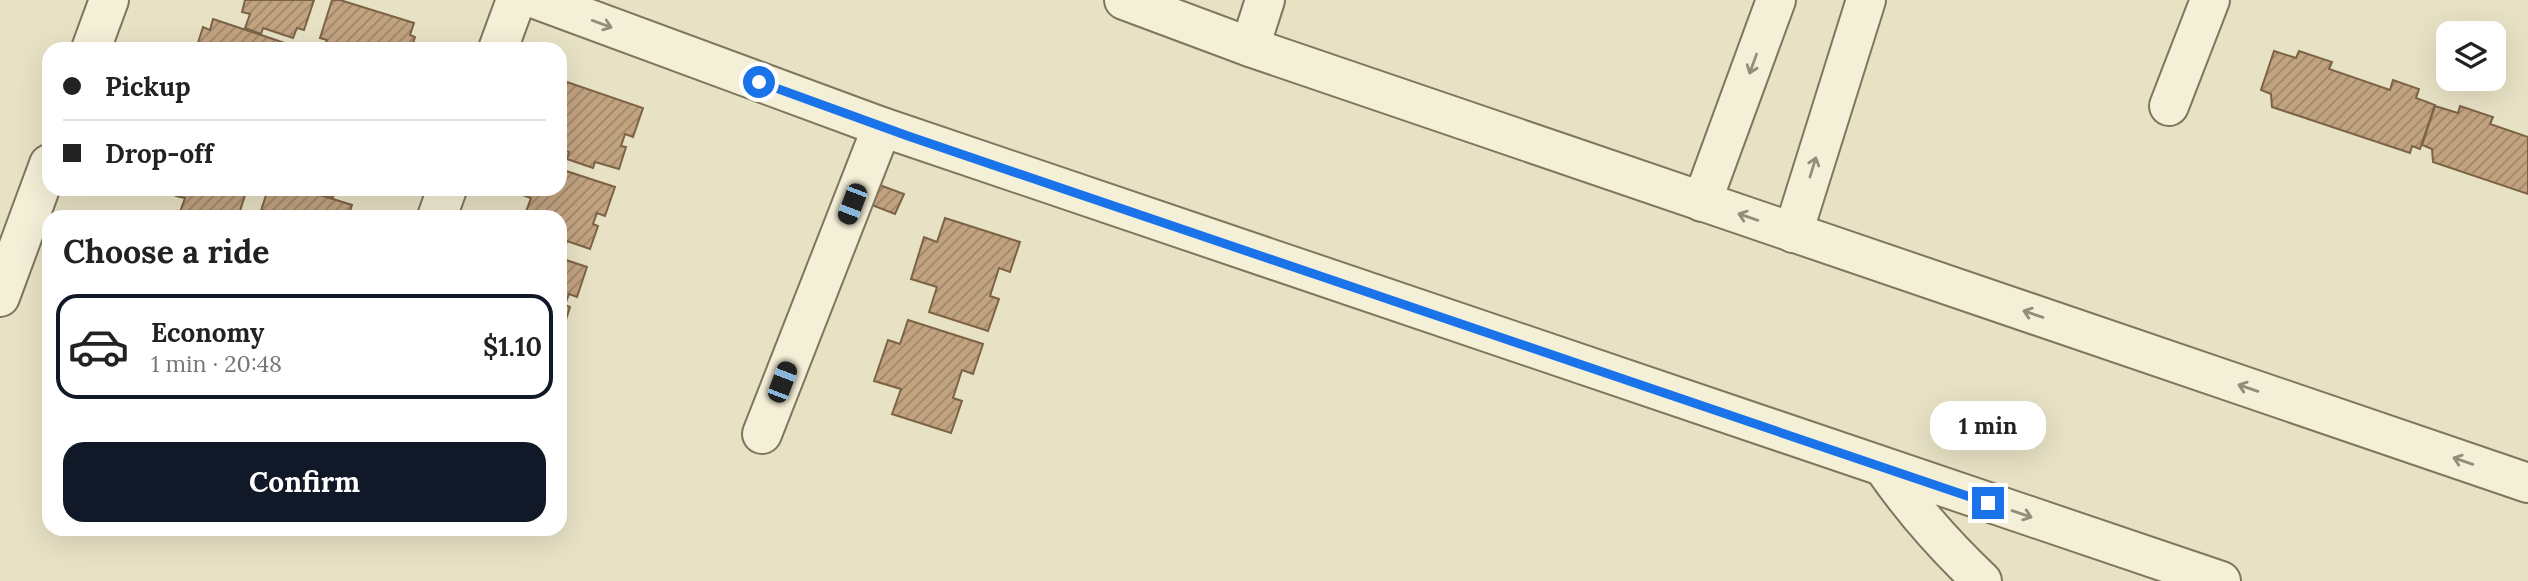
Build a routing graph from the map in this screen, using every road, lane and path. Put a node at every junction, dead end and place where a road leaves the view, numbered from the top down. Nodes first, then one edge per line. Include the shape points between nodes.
1 (109, 0) edge
2 (516, 0) edge
3 (538, 0) edge
4 (1124, 0) edge
5 (1265, 0) edge
6 (1776, 0) edge
7 (1866, 0) edge
8 (2210, 0) edge
9 (94, 42) edge
10 (501, 42) edge
11 (1250, 47) junction
12 (2169, 106) dead end
13 (882, 127) junction
14 (42, 183) edge
15 (1702, 202) junction
16 (1793, 233) junction
17 (0, 297) edge
18 (762, 433) dead end
19 (1884, 468) junction
20 (2528, 483) edge
21 (1982, 581) edge
22 (2221, 581) edge

1 - 9 street
2 - 10 street
3 -> 13 street
4 - 11 street
5 - 11 street
6 -> 15 street
16 -> 7 street
8 - 12 street
11 - 15 street
13 - 18 street
13 - 19 street
14 - 17 street
16 -> 15 street
20 -> 16 street
19 - 21 street via 1913,509
19 -> 22 street

